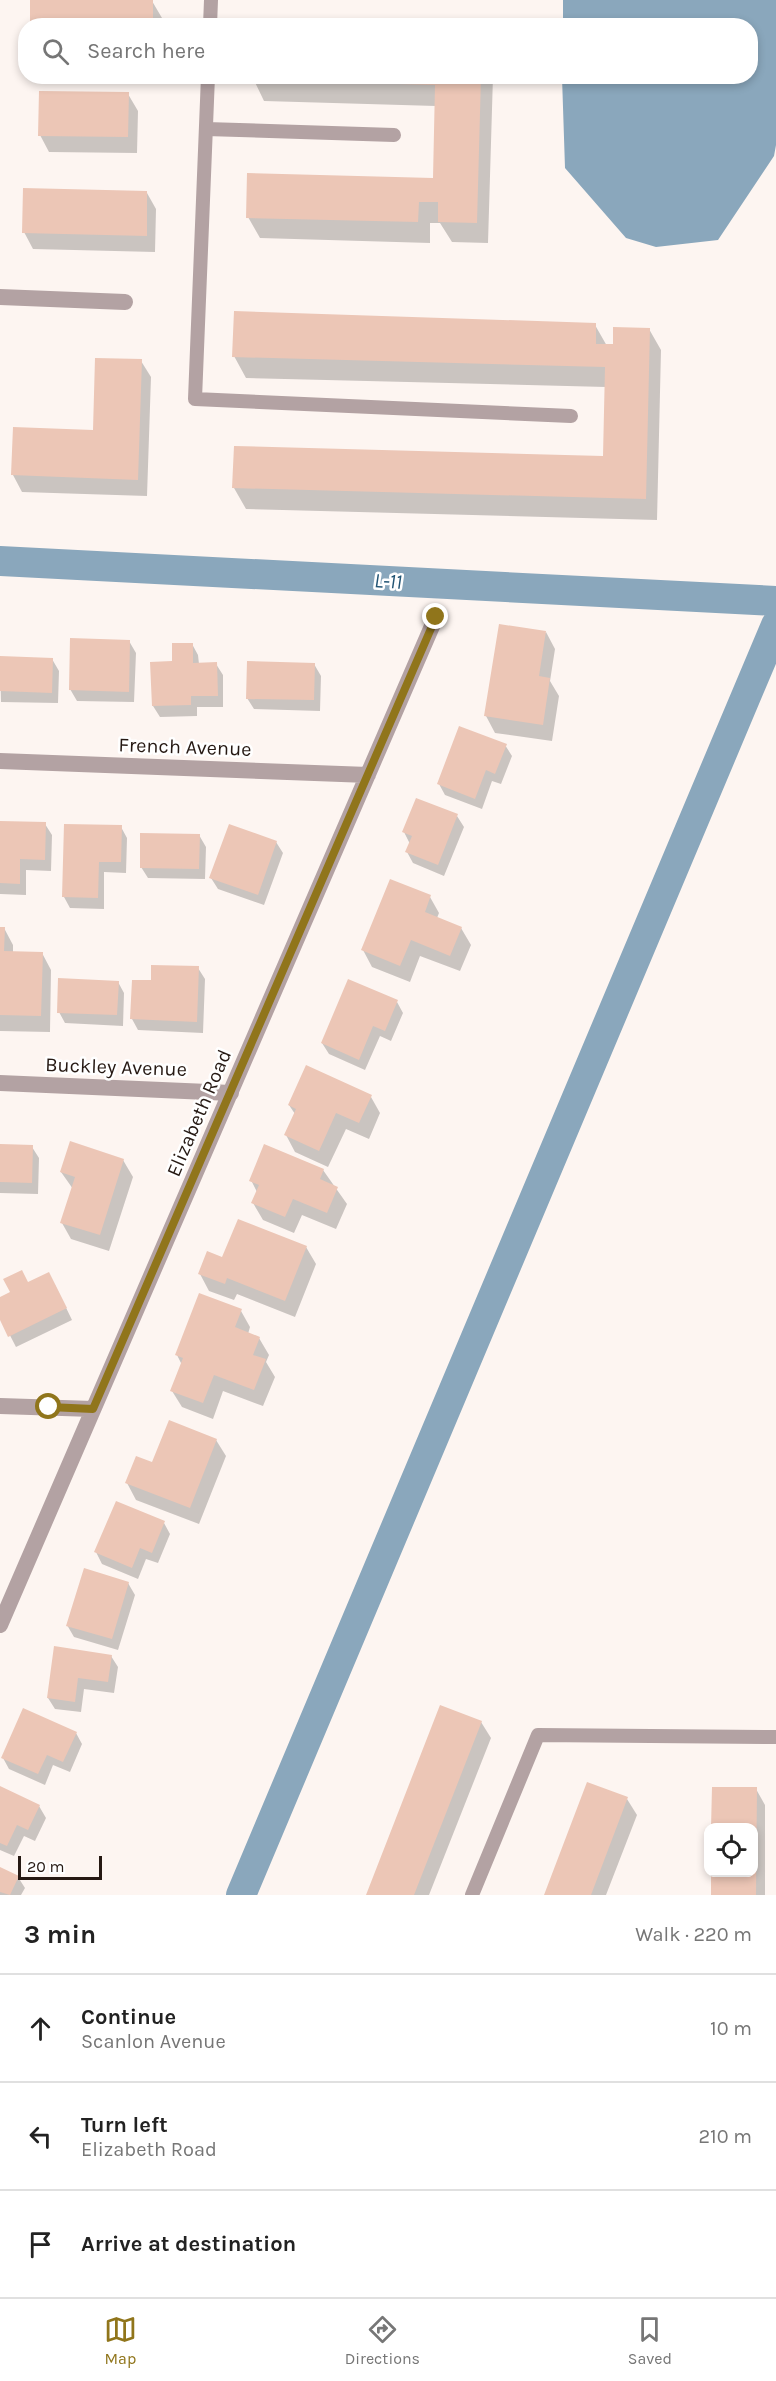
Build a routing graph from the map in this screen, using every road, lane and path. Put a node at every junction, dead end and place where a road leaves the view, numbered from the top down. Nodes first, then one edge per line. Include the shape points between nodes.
1 (211, 0) edge
2 (210, 18) edge
3 (208, 84) edge
4 (206, 129) junction
5 (394, 135) dead end
6 (0, 297) edge
7 (125, 302) dead end
8 (571, 416) dead end
9 (436, 617) dead end
10 (0, 760) edge
11 (368, 776) junction
12 (0, 1083) edge
13 (231, 1093) junction
14 (0, 1406) edge
15 (93, 1409) junction
16 (0, 1625) edge
17 (776, 1737) edge
18 (472, 1895) edge

1 - 2 lane
3 - 4 lane
4 - 5 lane
4 - 8 lane via 195,399
6 - 7 street
9 - 11 street, Elizabeth Road
10 - 11 street, French Avenue
11 - 13 street, Elizabeth Road
12 - 13 street, Buckley Avenue
13 - 15 street, Elizabeth Road
14 - 15 street
15 - 16 street, Elizabeth Road
17 - 18 lane via 538,1735

